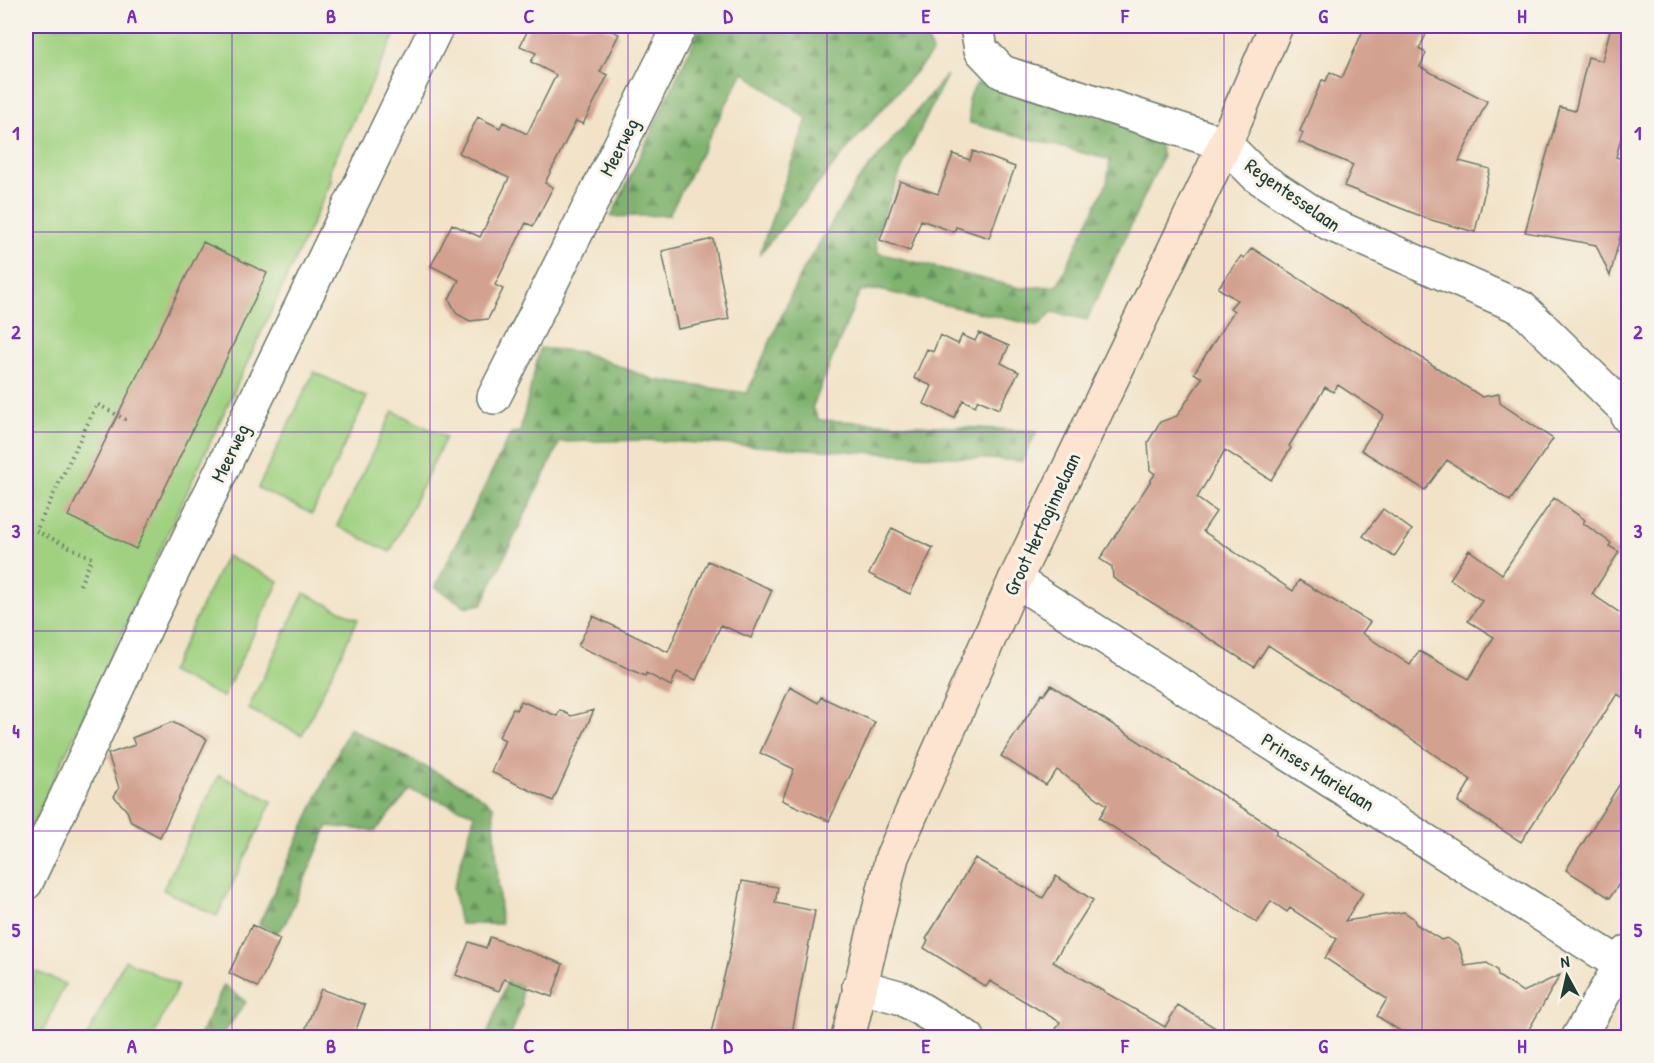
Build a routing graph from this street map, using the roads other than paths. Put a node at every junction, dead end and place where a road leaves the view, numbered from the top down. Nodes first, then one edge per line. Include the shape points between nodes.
1 (436, 26) edge
2 (680, 26) edge
3 (977, 26) edge
4 (1276, 26) edge
5 (1225, 144) junction
6 (494, 397) dead end
7 (1628, 411) edge
8 (1015, 580) junction
9 (26, 883) edge
10 (1625, 958) edge
11 (859, 987) junction
12 (848, 1038) edge
13 (968, 1038) edge
14 (1578, 1038) edge

1 - 9 street, Meerweg
2 - 6 street, Meerweg
3 - 5 street, Regentesselaan via 981,50 1002,72
4 - 5 main road, Groot Hertoginnelaan
5 - 7 street, Regentesselaan via 1257,176 1330,224 1522,308
5 - 8 main road, Groot Hertoginnelaan
8 - 10 street, Prinses Marielaan
8 - 11 main road, Groot Hertoginnelaan via 892,856
10 - 14 street
11 - 12 main road, Groot Hertoginnelaan
11 - 13 street via 902,998

